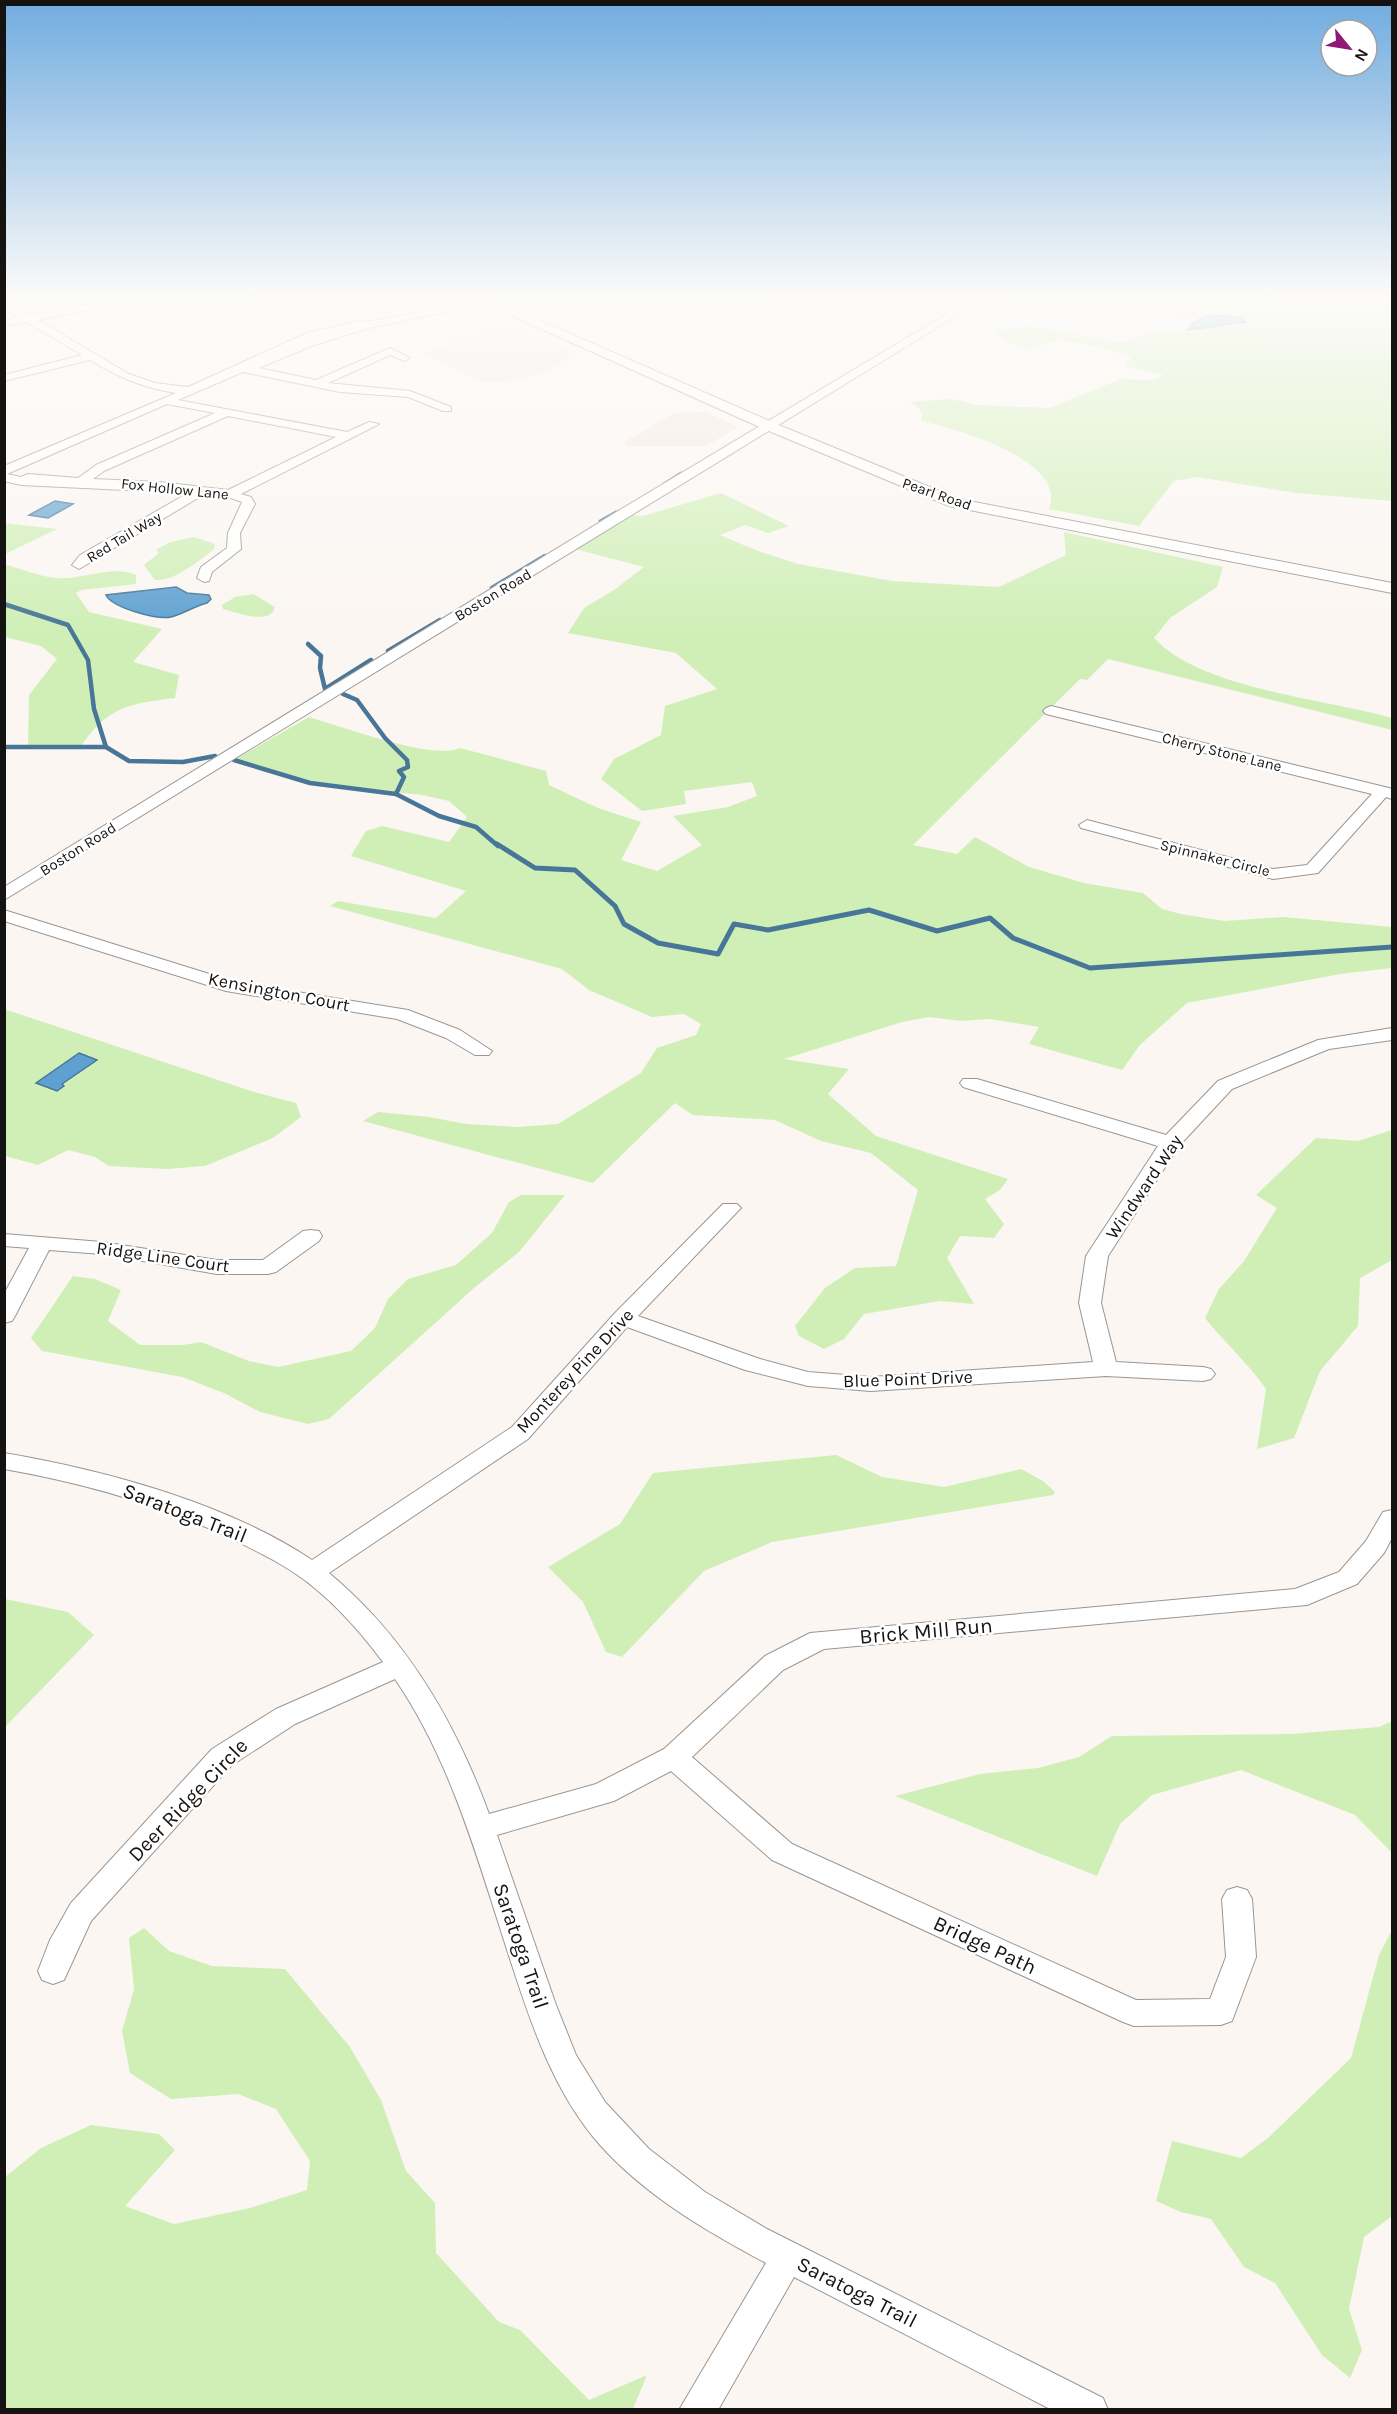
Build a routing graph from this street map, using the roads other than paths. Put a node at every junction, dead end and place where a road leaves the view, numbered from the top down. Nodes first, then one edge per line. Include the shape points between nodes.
1 (147, 410) edge
2 (212, 410) edge
3 (732, 410) edge
4 (796, 410) edge
5 (225, 413) junction
6 (373, 424) dead end
7 (769, 426) junction
8 (347, 436) junction
9 (4, 471) edge
10 (10, 478) edge
11 (83, 480) junction
12 (200, 491) junction
13 (230, 494) junction
14 (80, 565) dead end
15 (204, 578) dead end
16 (1392, 588) edge
17 (1051, 711) dead end
18 (1388, 792) edge
19 (1087, 825) dead end
20 (4, 895) edge
21 (4, 915) edge
22 (1392, 1034) edge
23 (482, 1051) dead end
24 (970, 1083) dead end
25 (1170, 1143) junction
26 (730, 1208) dead end
27 (311, 1236) dead end
28 (4, 1240) edge
29 (43, 1242) junction
30 (4, 1316) edge
31 (623, 1318) junction
32 (1106, 1369) junction
33 (1203, 1374) dead end
34 (4, 1461) edge
35 (1392, 1518) edge
36 (312, 1572) junction
37 (401, 1665) junction
38 (674, 1757) junction
39 (480, 1828) junction
40 (1237, 1899) dead end
41 (53, 1971) dead end
42 (788, 2256) junction
43 (697, 2409) edge
44 (1090, 2409) edge

1 - 9 street
2 - 5 street
3 - 7 main road, Pearl Road
4 - 7 street, Boston Road
5 - 8 street
5 - 11 street via 100,468
6 - 8 street
7 - 16 main road, Pearl Road via 955,503
7 - 20 street, Boston Road
8 - 13 street
10 - 11 street, Fox Hollow Lane
11 - 12 street, Fox Hollow Lane
12 - 13 street, Fox Hollow Lane
12 - 14 street, Red Tail Way via 85,558
13 - 15 street, Fox Hollow Lane via 249,504 234,533 234,549 206,570
17 - 18 street, Cherry Stone Lane
18 - 19 street, Spinnaker Circle via 1312,869 1273,874
21 - 23 street, Kensington Court via 232,987 401,1014 453,1034
22 - 25 street, Windward Way via 1325,1044 1225,1085
24 - 25 street
25 - 32 street, Windward Way via 1097,1256 1090,1303
26 - 31 street, Monterey Pine Drive
27 - 29 street, Ridge Line Court via 268,1267 217,1267
28 - 29 street, Ridge Line Court
29 - 30 street
31 - 32 street, Blue Point Drive via 753,1365 808,1379 871,1384
31 - 36 street, Monterey Pine Drive via 520,1433
32 - 33 street, Blue Point Drive
34 - 36 street, Saratoga Trail via 73,1474 169,1503 218,1521
35 - 38 street, Brick Mill Run via 1375,1547 1348,1578 1298,1598 819,1640 774,1663
36 - 37 street, Saratoga Trail
37 - 39 street, Saratoga Trail via 444,1739
37 - 41 street, Deer Ridge Circle via 276,1720 222,1758 81,1912
38 - 39 street, Brick Mill Run via 604,1793
38 - 40 street, Bridge Path via 782,1852 1134,2013 1221,2012 1241,1957
39 - 42 street, Saratoga Trail via 555,2042 574,2085 610,2134 656,2177
42 - 43 street
42 - 44 street, Saratoga Trail

